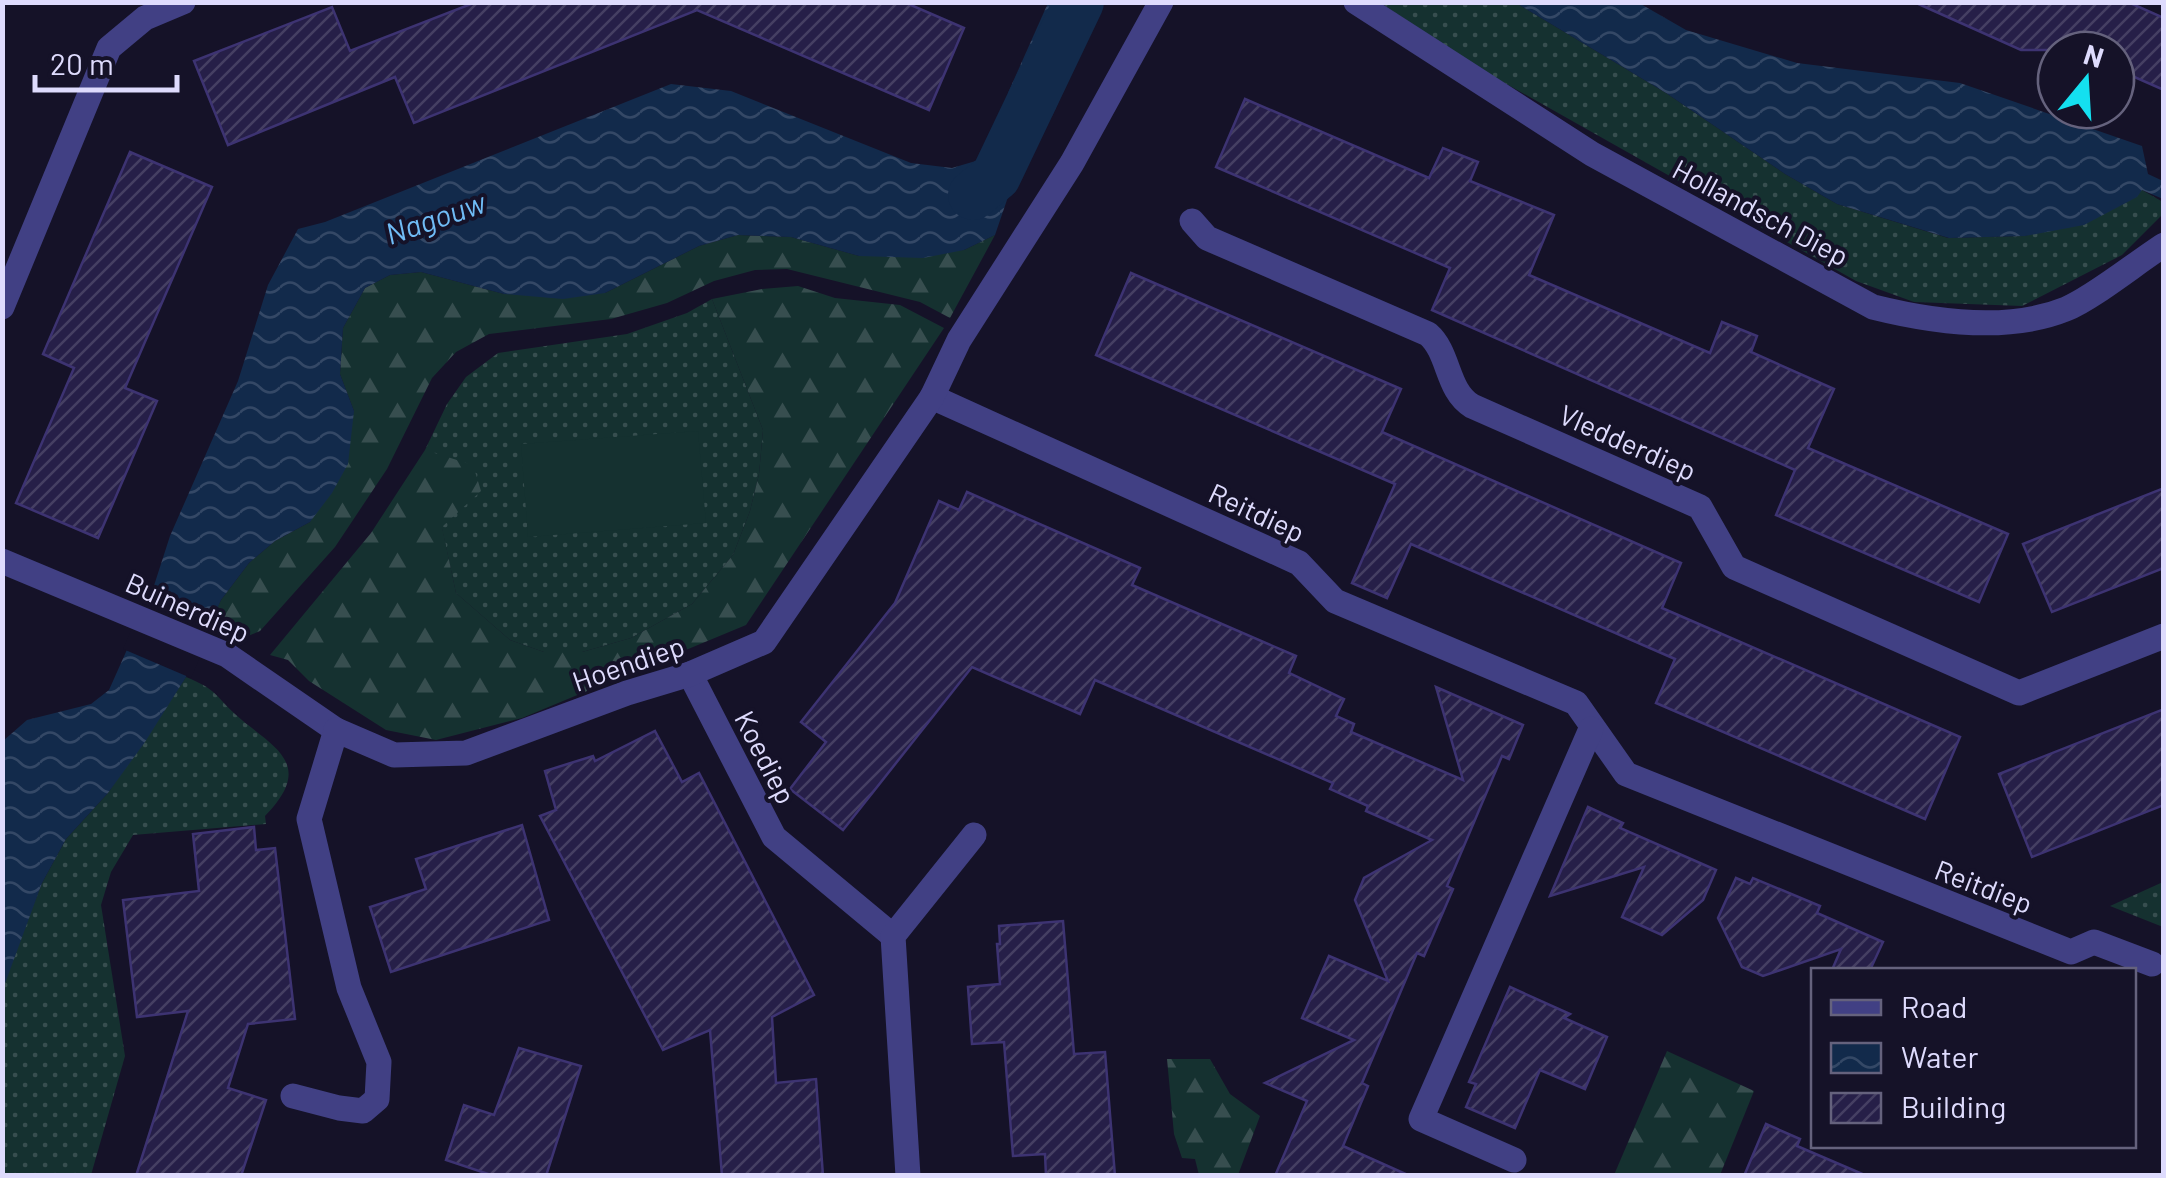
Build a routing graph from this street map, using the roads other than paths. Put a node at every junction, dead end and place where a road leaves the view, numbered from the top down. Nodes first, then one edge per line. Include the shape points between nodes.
1 (183, 2) edge
2 (1161, 2) edge
3 (1356, 2) edge
4 (1192, 221) dead end
5 (2164, 244) edge
6 (4, 298) edge
7 (932, 397) junction
8 (2, 560) edge
9 (2164, 636) edge
10 (690, 674) junction
11 (1592, 729) junction
12 (336, 730) junction
13 (974, 835) dead end
14 (892, 936) junction
15 (2152, 964) dead end
16 (293, 1096) dead end
17 (1514, 1160) dead end
18 (908, 1176) edge

1 - 6 street via 145,18 109,48
2 - 7 street, Hoendiep via 1050,200 959,340
3 - 5 street, Hollandsch Diep via 1592,154 1874,307 1922,319 2014,322 2066,309
4 - 9 street, Vledderdiep via 1207,238 1428,334 1457,392 1472,406 1700,507 1734,567 2019,693
7 - 10 street, Hoendiep via 764,642
7 - 11 street, Reitdiep via 1298,563 1335,601 1576,704
8 - 12 street, Buinerdiep via 227,655
10 - 12 street, Hoendiep via 466,754 394,755
10 - 14 street, Koediep via 774,837
11 - 15 street, Reitdiep via 1626,774 2071,952 2094,942
11 - 17 street via 1421,1119
12 - 16 street via 309,819 348,988 380,1080 377,1099 364,1110
13 - 14 street
14 - 18 street

